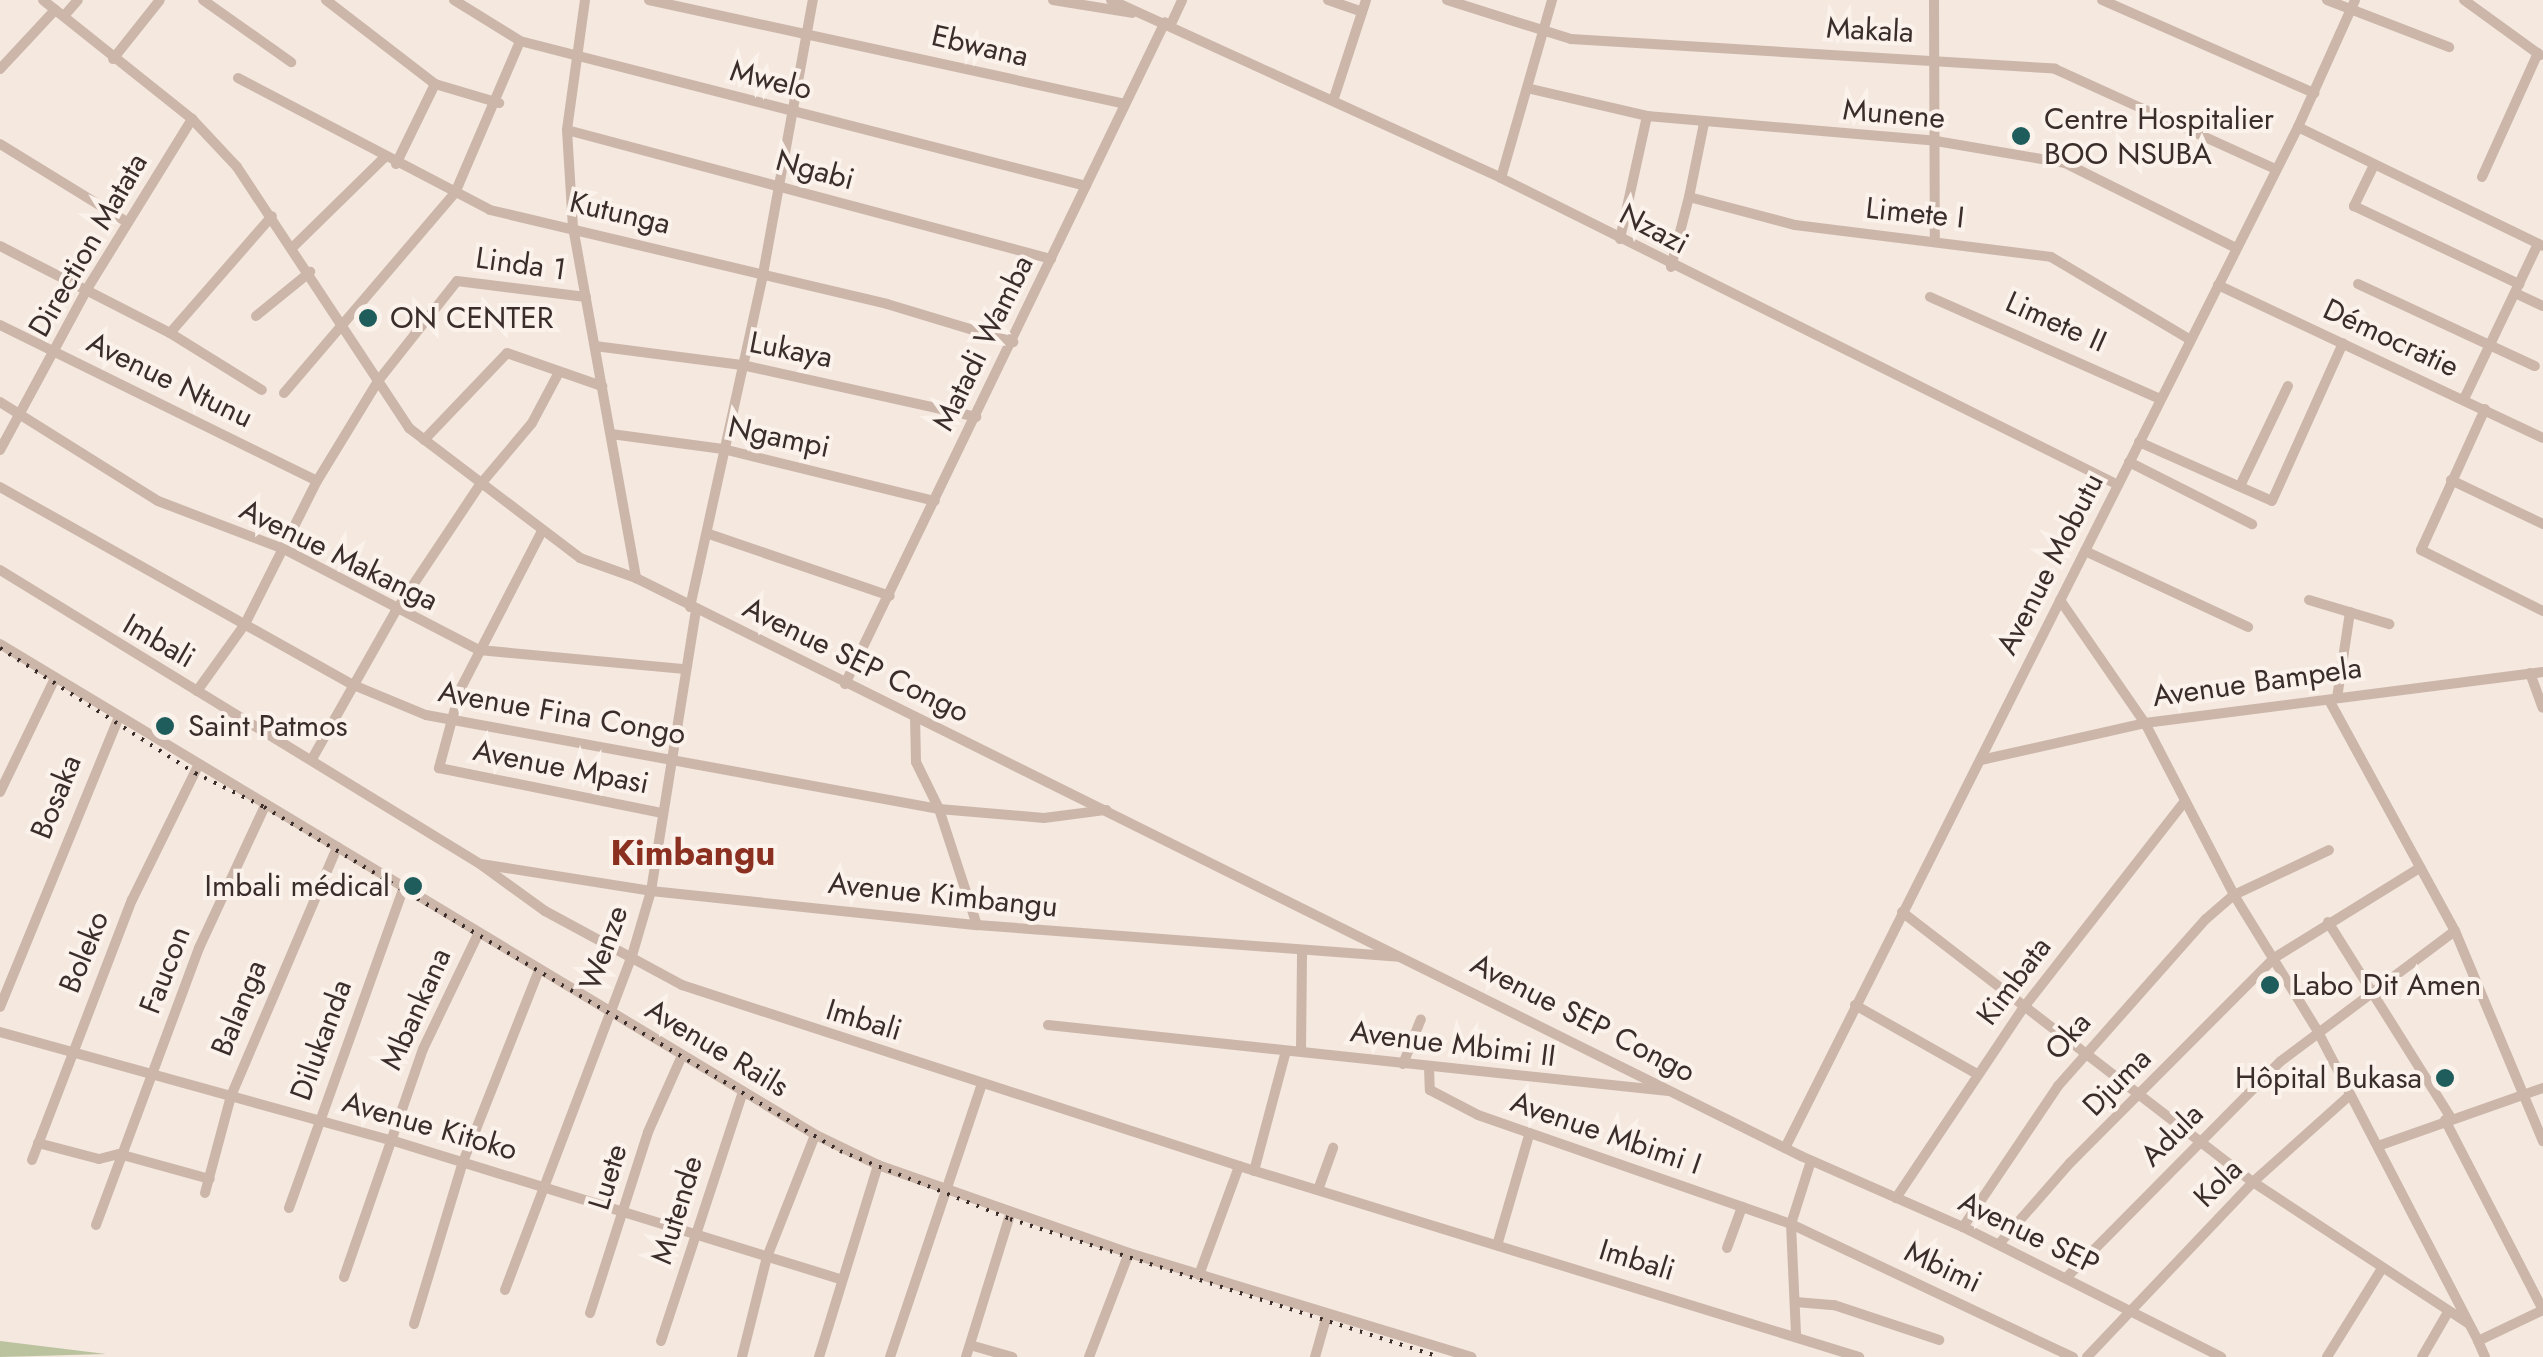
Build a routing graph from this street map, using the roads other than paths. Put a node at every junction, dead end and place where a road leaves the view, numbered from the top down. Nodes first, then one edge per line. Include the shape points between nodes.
1 (43, 0) edge
2 (78, 0) edge
3 (160, 0) edge
4 (203, 0) edge
5 (326, 0) edge
6 (454, 0) edge
7 (479, 0) edge
8 (585, 0) edge
9 (649, 0) edge
10 (813, 0) edge
11 (1052, 0) edge
12 (1111, 0) edge
13 (1182, 0) edge
14 (1328, 0) edge
15 (1366, 0) edge
16 (1447, 0) edge
17 (1552, 0) edge
18 (1934, 0) edge
19 (2102, 0) edge
20 (2327, 0) edge
21 (2464, 0) edge
22 (2353, 5) edge
23 (1362, 12) junction
24 (60, 13) junction
25 (472, 14) junction
26 (1143, 15) junction
27 (1168, 23) junction
28 (808, 32) junction
29 (1544, 34) junction
30 (520, 41) junction
31 (2448, 48) dead end
32 (2541, 55) edge
33 (575, 57) junction
34 (1936, 58) junction
35 (113, 59) junction
36 (291, 62) dead end
37 (0, 70) edge
38 (238, 78) dead end
39 (435, 84) junction
40 (1531, 89) junction
41 (2314, 93) junction
42 (1334, 98) junction
43 (499, 103) junction
44 (1124, 104) junction
45 (792, 110) junction
46 (1647, 116) junction
47 (192, 119) junction
48 (1704, 123) junction
49 (2298, 127) junction
50 (566, 130) junction
51 (1936, 141) junction
52 (0, 144) edge
53 (390, 161) junction
54 (2374, 165) junction
55 (2275, 169) junction
56 (2482, 176) dead end
57 (1501, 178) junction
58 (780, 186) junction
59 (1086, 186) junction
60 (455, 193) junction
61 (1690, 197) junction
62 (272, 216) junction
63 (127, 222) junction
64 (573, 227) junction
65 (1620, 239) junction
66 (1935, 240) junction
67 (2541, 245) edge
68 (0, 246) edge
69 (294, 246) junction
70 (2236, 248) junction
71 (1051, 259) junction
72 (1671, 267) junction
73 (310, 272) junction
74 (763, 274) junction
75 (2358, 284) dead end
76 (2218, 285) junction
77 (87, 289) junction
78 (2517, 289) junction
79 (586, 297) junction
80 (1930, 297) dead end
81 (2543, 306) edge
82 (256, 316) dead end
83 (0, 325) edge
84 (342, 326) junction
85 (170, 333) junction
86 (2189, 339) junction
87 (1013, 342) junction
88 (2343, 343) junction
89 (2491, 344) junction
90 (595, 346) junction
91 (56, 350) junction
92 (742, 365) junction
93 (2535, 366) dead end
94 (558, 374) junction
95 (378, 380) junction
96 (602, 386) junction
97 (2288, 386) dead end
98 (262, 390) dead end
99 (284, 393) dead end
100 (2160, 398) junction
101 (2464, 399) junction
102 (0, 402) edge
103 (2485, 409) junction
104 (22, 416) junction
105 (976, 418) junction
106 (611, 434) junction
107 (2543, 438) edge
108 (424, 440) junction
109 (2140, 442) junction
110 (723, 449) junction
111 (0, 450) edge
112 (2130, 462) junction
113 (2451, 480) junction
114 (317, 481) junction
115 (2118, 485) junction
116 (479, 486) junction
117 (2240, 486) junction
118 (0, 487) edge
119 (935, 501) junction
120 (2252, 524) dead end
121 (2543, 524) edge
122 (542, 531) junction
123 (708, 534) junction
124 (284, 550) junction
125 (2085, 550) junction
126 (0, 570) edge
127 (636, 578) junction
128 (890, 596) junction
129 (2060, 600) junction
130 (2309, 600) dead end
131 (693, 608) junction
132 (2543, 611) edge
133 (395, 612) junction
134 (2350, 612) junction
135 (244, 624) junction
136 (2390, 624) dead end
137 (2248, 627) dead end
138 (0, 644) edge
139 (479, 650) junction
140 (685, 668) junction
141 (2543, 672) edge
142 (2530, 673) junction
143 (55, 678) junction
144 (351, 684) junction
145 (845, 684) junction
146 (197, 692) junction
147 (2333, 699) junction
148 (2543, 708) edge
149 (915, 717) junction
150 (118, 719) junction
151 (450, 722) junction
152 (2145, 722) junction
153 (312, 759) junction
154 (676, 759) junction
155 (1981, 760) junction
156 (197, 768) junction
157 (0, 792) edge
158 (2184, 802) junction
159 (265, 806) junction
160 (939, 809) junction
161 (1107, 810) junction
162 (663, 813) junction
163 (336, 847) junction
164 (2330, 850) dead end
165 (480, 864) junction
166 (2420, 868) junction
167 (403, 889) junction
168 (650, 891) junction
169 (2234, 896) junction
170 (1902, 912) junction
171 (2328, 922) junction
172 (977, 925) junction
173 (2455, 930) junction
174 (478, 934) junction
175 (1302, 953) junction
176 (1403, 957) junction
177 (2274, 958) junction
178 (631, 959) junction
179 (539, 970) junction
180 (2373, 988) junction
181 (1855, 1004) junction
182 (0, 1007) edge
183 (2024, 1008) junction
184 (608, 1010) junction
185 (1421, 1019) dead end
186 (1048, 1025) dead end
187 (2316, 1030) junction
188 (0, 1032) edge
189 (71, 1051) junction
190 (1286, 1051) junction
191 (1301, 1052) junction
192 (2085, 1055) junction
193 (681, 1058) junction
194 (1403, 1064) junction
195 (1429, 1067) junction
196 (152, 1073) junction
197 (1977, 1074) junction
198 (982, 1083) junction
199 (2543, 1088) edge
200 (2524, 1090) junction
201 (1674, 1091) junction
202 (742, 1094) junction
203 (2139, 1095) junction
204 (231, 1096) junction
205 (2349, 1096) junction
206 (320, 1119) junction
207 (2448, 1119) junction
208 (815, 1135) junction
209 (1528, 1135) junction
210 (394, 1140) junction
211 (2201, 1140) junction
212 (2543, 1142) edge
213 (38, 1143) junction
214 (2378, 1146) junction
215 (1334, 1148) dead end
216 (1785, 1148) junction
217 (119, 1154) junction
218 (32, 1160) dead end
219 (1811, 1160) junction
220 (463, 1162) junction
221 (878, 1165) junction
222 (1239, 1166) junction
223 (1254, 1170) junction
224 (210, 1179) junction
225 (2253, 1182) junction
226 (544, 1185) junction
227 (944, 1187) junction
228 (1318, 1190) junction
229 (204, 1193) dead end
230 (1896, 1198) junction
231 (1742, 1207) junction
232 (289, 1208) dead end
233 (1011, 1212) junction
234 (623, 1216) junction
235 (1791, 1224) junction
236 (96, 1225) dead end
237 (1963, 1226) junction
238 (698, 1238) junction
239 (1498, 1242) junction
240 (1999, 1244) junction
241 (1727, 1248) dead end
242 (1130, 1253) junction
243 (767, 1257) junction
244 (2381, 1270) junction
245 (344, 1276) dead end
246 (1199, 1276) junction
247 (2066, 1278) junction
248 (842, 1280) junction
249 (505, 1290) dead end
250 (1796, 1302) junction
251 (2128, 1310) junction
252 (2543, 1310) edge
253 (2448, 1312) junction
254 (590, 1314) dead end
255 (1327, 1315) junction
256 (414, 1324) dead end
257 (2470, 1325) junction
258 (1796, 1334) junction
259 (1939, 1340) dead end
260 (660, 1342) dead end
261 (2478, 1342) junction
262 (968, 1351) edge
263 (1825, 1351) edge
264 (742, 1357) edge
265 (819, 1357) edge
266 (890, 1357) edge
267 (1012, 1357) edge
268 (1089, 1357) edge
269 (1315, 1357) edge
270 (1472, 1357) edge
271 (1859, 1357) edge
272 (2073, 1357) edge
273 (2087, 1357) edge
274 (2221, 1357) edge
275 (2327, 1357) edge
276 (2422, 1357) edge
277 (2486, 1357) edge

1 - 24 street, Avenue SEP Congo
2 - 24 street
3 - 35 street
4 - 36 street
5 - 39 street
6 - 25 street, Mwelo
7 - 25 street
8 - 33 street
9 - 28 street, Ebwana
10 - 28 street, Wenze
11 - 26 street
12 - 26 street
13 - 27 street, Matadi Wamba
14 - 23 street
15 - 23 street
16 - 29 street, Makala
17 - 29 street
18 - 34 street
19 - 41 street
20 - 22 street
21 - 32 street
22 - 31 street
22 - 41 street, Avenue Mobutu
23 - 42 street
24 - 35 street, Avenue SEP Congo
24 - 37 street
25 - 30 street, Mwelo
26 - 27 street, Nzazi
27 - 42 street, Nzazi
27 - 44 street, Matadi Wamba
28 - 44 street, Ebwana
28 - 45 street, Wenze
29 - 34 street, Makala
29 - 40 street
30 - 33 street, Mwelo
30 - 43 street
32 - 56 street
33 - 45 street, Mwelo
33 - 50 street
34 - 51 street
34 - 55 street, Makala via 2069,73
35 - 47 street, Avenue SEP Congo
38 - 53 street, Kutunga
39 - 43 street
39 - 53 street
40 - 46 street, Munene
40 - 57 street
41 - 49 street, Avenue Mobutu
42 - 57 street, Nzazi
43 - 60 street
44 - 59 street, Matadi Wamba
45 - 58 street, Wenze
45 - 59 street, Mwelo
46 - 48 street, Munene
46 - 65 street
47 - 62 street, Avenue SEP Congo
47 - 63 street, Direction Matata
48 - 51 street, Munene
48 - 61 street
49 - 54 street
49 - 55 street, Avenue Mobutu
50 - 58 street, Ngabi
50 - 64 street
51 - 66 street
51 - 70 street, Munene via 2072,165
52 - 63 street
53 - 60 street, Kutunga
53 - 69 street
54 - 67 street
54 - 78 street via 2354,206
55 - 70 street, Avenue Mobutu
57 - 65 street, Nzazi
58 - 71 street, Ngabi
58 - 74 street, Wenze
59 - 71 street, Matadi Wamba
60 - 64 street, Kutunga via 490,210
60 - 84 street
61 - 66 street, Limete I via 1795,224
61 - 72 street
62 - 69 street, Avenue SEP Congo
62 - 85 street
63 - 77 street, Direction Matata
64 - 74 street, Kutunga
64 - 79 street
65 - 72 street, Nzazi
66 - 86 street, Limete I via 2052,257
67 - 78 street
68 - 77 street
69 - 73 street, Avenue SEP Congo
70 - 76 street, Avenue Mobutu
71 - 87 street, Matadi Wamba
72 - 115 street, Nzazi
73 - 82 street
73 - 84 street, Avenue SEP Congo
74 - 87 street, Kutunga
74 - 92 street, Wenze
75 - 89 street
76 - 86 street, Avenue Mobutu
76 - 88 street, Démocratie
77 - 85 street
77 - 91 street, Direction Matata
78 - 81 street
78 - 89 street
79 - 90 street
79 - 95 street, Linda 1 via 462,279
80 - 100 street, Limete II
83 - 91 street, Avenue Ntunu
84 - 95 street, Avenue SEP Congo
84 - 99 street
85 - 98 street
86 - 100 street, Avenue Mobutu
87 - 105 street, Matadi Wamba
88 - 101 street, Démocratie
88 - 117 street via 2275,498 2267,501
89 - 93 street
89 - 101 street
90 - 92 street, Lukaya
90 - 96 street
91 - 104 street, Direction Matata
91 - 114 street, Avenue Ntunu
92 - 105 street, Lukaya
92 - 110 street, Wenze
94 - 96 street
94 - 108 street via 508,353
94 - 116 street via 532,423
95 - 108 street, Avenue SEP Congo
95 - 114 street
96 - 106 street
97 - 117 street
100 - 109 street, Avenue Mobutu
101 - 103 street, Démocratie
102 - 104 street, Avenue Makanga
103 - 107 street, Démocratie
103 - 113 street
104 - 111 street, Direction Matata
104 - 124 street, Avenue Makanga via 158,500
105 - 119 street, Matadi Wamba
106 - 110 street, Ngampi
106 - 127 street
108 - 116 street, Avenue SEP Congo
109 - 112 street, Avenue Mobutu
109 - 117 street
110 - 119 street, Ngampi
110 - 123 street, Wenze
112 - 115 street, Avenue Mobutu
112 - 120 street
113 - 121 street
113 - 132 street via 2421,550
114 - 124 street
115 - 125 street, Avenue Mobutu
116 - 122 street, Avenue SEP Congo
116 - 133 street
118 - 135 street, Avenue Fina Congo
119 - 128 street, Matadi Wamba
122 - 127 street, Avenue SEP Congo via 580,558
122 - 139 street
123 - 128 street
123 - 131 street, Wenze
124 - 133 street, Avenue Makanga
124 - 135 street
125 - 129 street, Avenue Mobutu
125 - 137 street
126 - 146 street, Imbali
127 - 131 street, Avenue SEP Congo
128 - 145 street, Matadi Wamba
129 - 152 street
129 - 155 street, Avenue Mobutu
130 - 134 street
131 - 140 street, Wenze
131 - 145 street, Avenue SEP Congo
133 - 139 street, Avenue Makanga
133 - 144 street
134 - 136 street
134 - 147 street
135 - 144 street, Avenue Fina Congo
135 - 146 street
138 - 143 street, Avenue Rails
139 - 140 street, Avenue Makanga
139 - 151 street
140 - 154 street, Wenze
141 - 142 street, Avenue Bampela
142 - 147 street, Avenue Bampela
142 - 148 street
143 - 150 street, Avenue Rails
143 - 157 street
144 - 151 street, Avenue Fina Congo
144 - 153 street
145 - 149 street, Avenue SEP Congo
146 - 153 street, Imbali
147 - 152 street, Avenue Bampela
147 - 166 street
149 - 160 street via 916,762
149 - 161 street, Avenue SEP Congo
150 - 156 street, Avenue Rails
150 - 182 street, Bosaka
151 - 154 street, Avenue Fina Congo
151 - 162 street, Avenue Mpasi via 442,770
152 - 155 street, Avenue Bampela
152 - 158 street
153 - 165 street, Imbali
154 - 160 street, Avenue Fina Congo
154 - 162 street, Wenze
155 - 170 street, Avenue Mobutu
156 - 159 street, Avenue Rails
156 - 189 street, Boleko via 132,900
158 - 169 street
158 - 183 street, Kimbata
159 - 163 street, Avenue Rails
159 - 196 street, Faucon via 198,948
160 - 161 street, Avenue Fina Congo via 1044,818
160 - 172 street
161 - 176 street, Avenue SEP Congo
162 - 168 street, Wenze
163 - 167 street, Avenue Rails
163 - 204 street, Balanga
164 - 169 street
165 - 168 street, Avenue Kimbangu
165 - 178 street, Imbali
166 - 171 street, Djuma
166 - 173 street
167 - 174 street, Avenue Rails
167 - 206 street, Dilukanda
168 - 172 street, Avenue Kimbangu
168 - 178 street, Wenze
169 - 177 street
169 - 192 street, Oka
170 - 181 street, Avenue Mobutu
170 - 183 street
171 - 177 street, Djuma
171 - 180 street
172 - 175 street, Avenue Kimbangu
173 - 180 street, Adula
173 - 200 street
174 - 179 street, Avenue Rails
174 - 210 street, Mbankana via 429,1034
175 - 176 street, Avenue Kimbangu
175 - 191 street
176 - 201 street, Avenue SEP Congo
177 - 187 street
177 - 203 street, Djuma
178 - 184 street, Wenze
178 - 198 street, Imbali via 749,1010
179 - 184 street, Avenue Rails
179 - 220 street
180 - 187 street, Adula
180 - 207 street
181 - 197 street
181 - 216 street, Avenue Mobutu
183 - 192 street
183 - 197 street, Kimbata
184 - 193 street, Avenue Rails
184 - 226 street, Wenze
185 - 194 street
186 - 190 street, Avenue Mbimi II
187 - 205 street
187 - 211 street, Adula
188 - 189 street, Avenue Kitoko
189 - 196 street, Avenue Kitoko
189 - 213 street, Boleko
190 - 191 street, Avenue Mbimi II
190 - 223 street
191 - 194 street, Avenue Mbimi II
192 - 203 street
192 - 237 street, Oka via 2026,1128
193 - 202 street, Avenue Rails
193 - 234 street, Luete via 648,1132
194 - 195 street, Avenue Mbimi II
195 - 201 street, Avenue Mbimi II
195 - 209 street, Avenue Mbimi I via 1430,1090
196 - 204 street, Avenue Kitoko
196 - 217 street, Faucon
197 - 230 street, Kimbata
198 - 222 street, Imbali
198 - 227 street
199 - 200 street
200 - 207 street
200 - 212 street
201 - 216 street, Avenue SEP Congo
202 - 208 street, Avenue Rails
202 - 238 street, Mutende
203 - 211 street
203 - 240 street, Djuma
204 - 206 street, Avenue Kitoko
204 - 224 street, Balanga
205 - 214 street
205 - 225 street, Kola
206 - 210 street, Avenue Kitoko
206 - 232 street, Dilukanda
207 - 214 street
207 - 252 street
208 - 221 street, Avenue Rails
208 - 243 street
209 - 231 street, Avenue Mbimi I
209 - 239 street
210 - 220 street, Avenue Kitoko
210 - 245 street, Mbankana
211 - 225 street
211 - 247 street, Adula
213 - 217 street via 99,1159
213 - 218 street, Boleko
214 - 257 street
215 - 228 street
216 - 219 street, Avenue SEP Congo
217 - 224 street
217 - 236 street, Faucon
219 - 230 street, Avenue SEP
219 - 235 street
220 - 226 street, Avenue Kitoko
220 - 256 street
221 - 227 street, Avenue Rails
221 - 248 street
222 - 223 street, Imbali
222 - 246 street
223 - 228 street, Imbali
224 - 229 street, Balanga
225 - 244 street
225 - 251 street, Kola
226 - 234 street, Avenue Kitoko
226 - 249 street, Wenze
227 - 233 street, Avenue Rails
227 - 266 street
228 - 239 street, Imbali
230 - 237 street, Avenue SEP
231 - 235 street, Avenue Mbimi I
231 - 241 street
233 - 242 street, Avenue Rails
233 - 262 street
234 - 238 street, Avenue Kitoko
234 - 254 street, Luete
235 - 250 street
235 - 272 street, Mbimi
237 - 240 street, Avenue SEP
238 - 243 street, Avenue Kitoko
238 - 260 street, Mutende
239 - 258 street, Imbali
240 - 247 street, Avenue SEP
242 - 246 street, Avenue Rails
242 - 268 street
243 - 248 street, Avenue Kitoko
243 - 264 street
244 - 253 street
244 - 275 street
246 - 255 street, Avenue Rails
247 - 251 street, Avenue SEP
248 - 265 street
250 - 258 street
250 - 259 street via 1834,1304
251 - 273 street, Kola
251 - 274 street, Avenue SEP
252 - 261 street
253 - 257 street
253 - 276 street
255 - 269 street
255 - 270 street, Avenue Rails
257 - 261 street
258 - 263 street, Imbali
261 - 277 street
262 - 267 street
263 - 271 street

